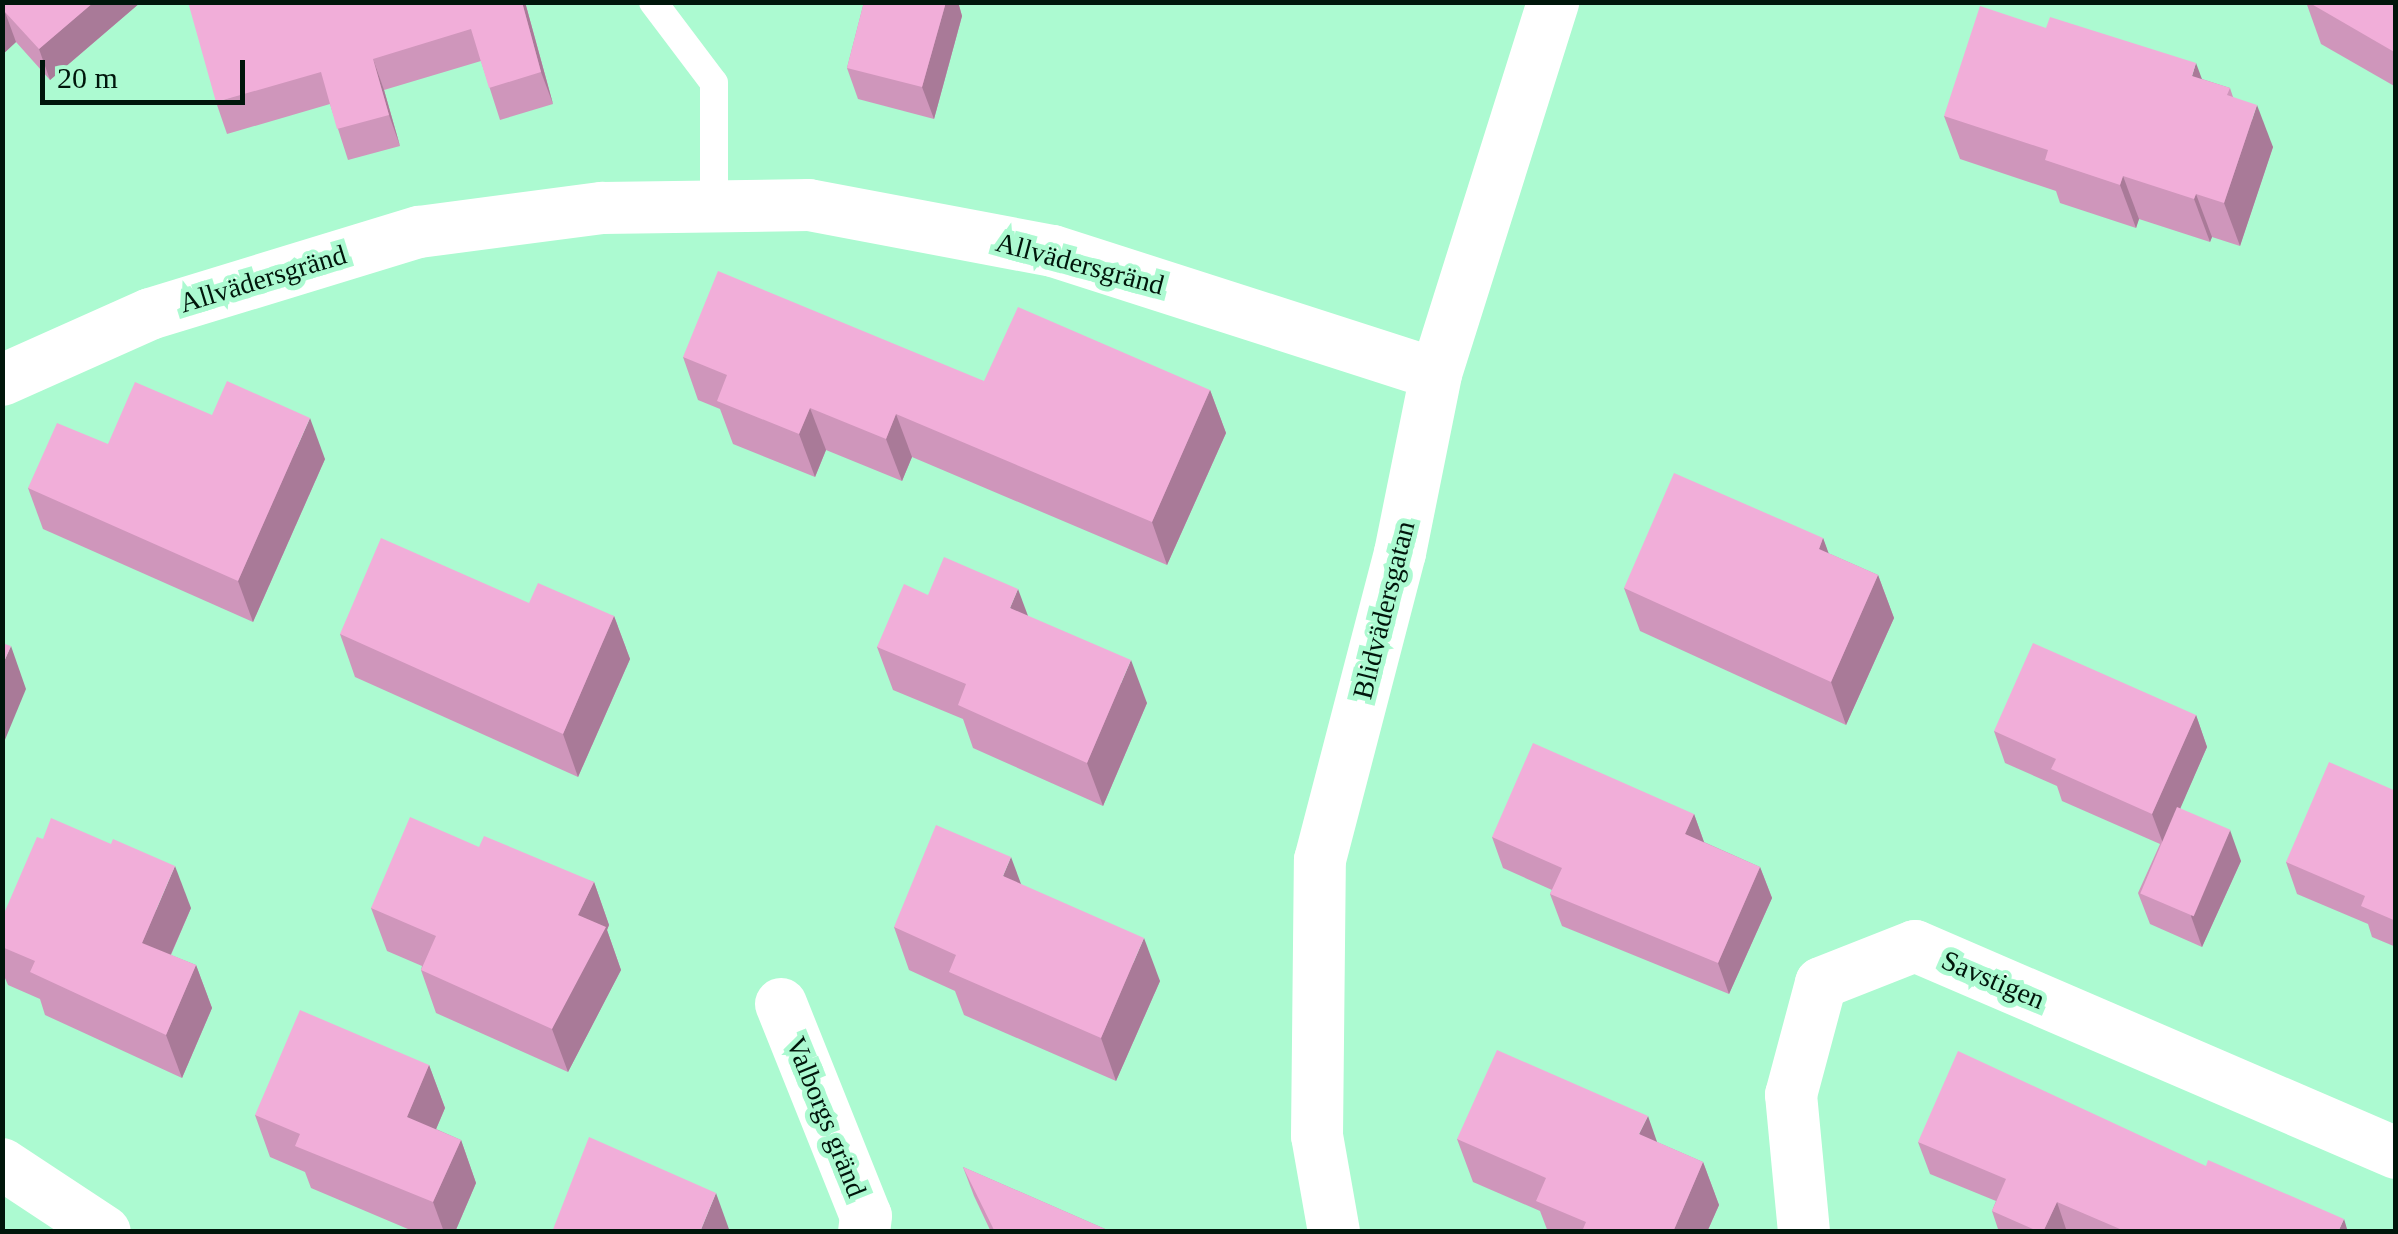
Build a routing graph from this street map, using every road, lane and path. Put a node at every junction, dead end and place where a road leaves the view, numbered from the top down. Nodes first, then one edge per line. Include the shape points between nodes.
1 (652, 2) edge
2 (1553, 2) edge
3 (714, 207) junction
4 (1436, 374) junction
5 (2, 380) edge
6 (781, 1004) dead end
7 (2396, 1153) edge
8 (2, 1164) edge
9 (105, 1232) edge
10 (864, 1232) edge
11 (1334, 1232) edge
12 (1804, 1232) edge

1 - 3 lane via 714,83
2 - 4 street, Blidvädersgatan
3 - 4 street, Allvädersgränd via 810,205 1052,251
3 - 5 street, Allvädersgränd via 602,208 419,232 150,314
4 - 11 street, Blidvädersgatan via 1400,553 1320,860 1317,1136
6 - 10 street, Valborgs gränd via 866,1216
7 - 12 street, Savstigen via 1915,946 1822,983 1791,1096
8 - 9 street

